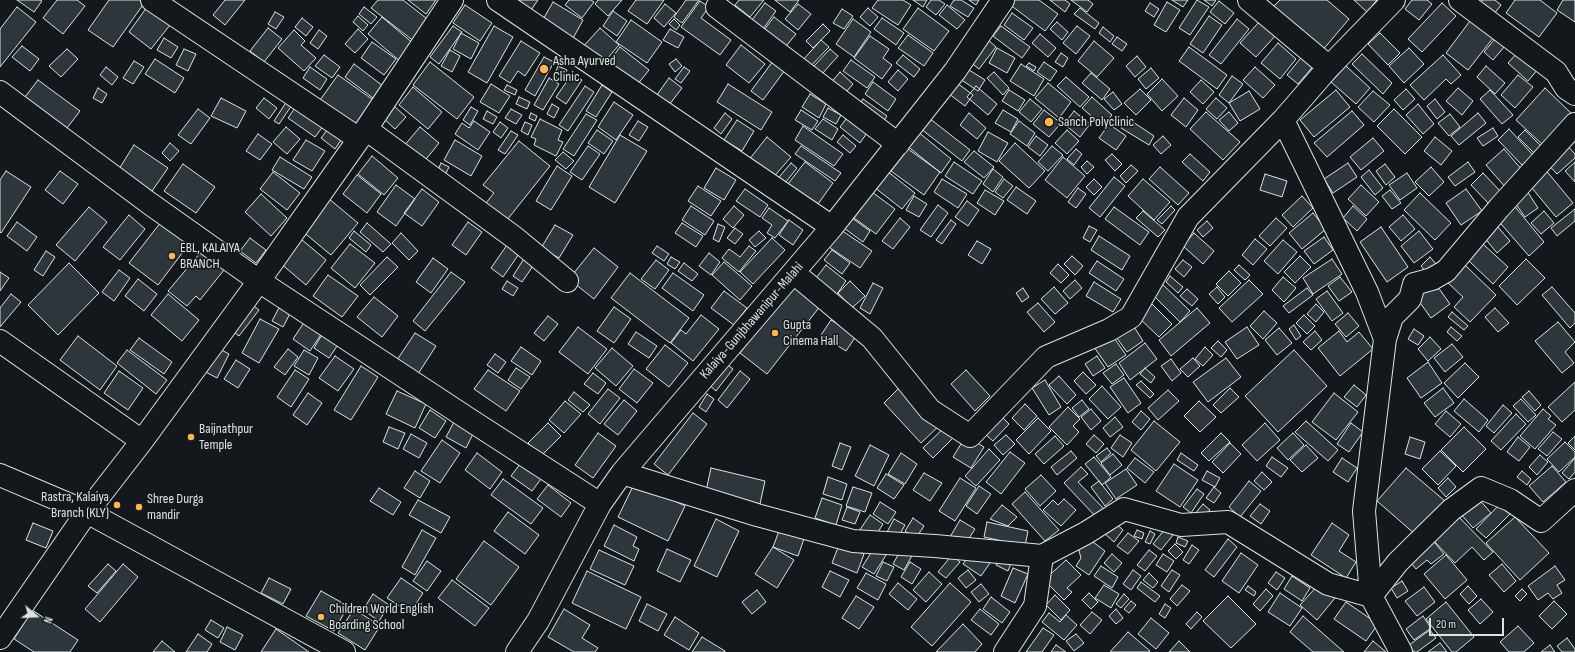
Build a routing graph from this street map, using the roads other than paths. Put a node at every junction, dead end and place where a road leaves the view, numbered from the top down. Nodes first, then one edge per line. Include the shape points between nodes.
1 (152, 0) edge
2 (452, 0) edge
3 (498, 0) edge
4 (1003, 0) edge
5 (1249, 0) edge
6 (1394, 0) edge
7 (1460, 0) edge
8 (717, 7) dead end
9 (1329, 67) junction
10 (0, 92) edge
11 (1575, 94) edge
12 (1283, 120) junction
13 (1575, 124) edge
14 (363, 134) junction
15 (898, 144) junction
16 (832, 227) junction
17 (794, 273) junction
18 (259, 281) junction
19 (567, 281) dead end
20 (1385, 339) junction
21 (0, 341) edge
22 (142, 441) junction
23 (622, 473) junction
24 (0, 475) edge
25 (1575, 490) edge
26 (600, 504) junction
27 (87, 512) junction
28 (1042, 556) junction
29 (1371, 596) junction
30 (0, 638) edge
31 (344, 652) edge
32 (517, 652) edge
33 (1005, 652) edge
34 (1401, 652) edge

1 - 14 street
2 - 14 street
3 - 16 street
4 - 15 street, Kalaiya-Gunjbhawanipur-Malahi via 955,71
5 - 9 street
6 - 9 street
7 - 11 street via 1556,72 1566,88
8 - 15 street
9 - 12 street
10 - 18 street via 149,204
12 - 17 street via 1188,216 1131,317 1109,330 1046,357 970,436 930,410 872,338
12 - 20 street via 1367,292
13 - 20 street via 1446,271 1432,279 1414,284 1410,299 1392,317
14 - 18 street
14 - 19 street via 515,238
15 - 16 street, Kalaiya-Gunjbhawanipur-Malahi
16 - 17 street, Kalaiya-Gunjbhawanipur-Malahi
17 - 23 street, Kalaiya-Gunjbhawanipur-Malahi
18 - 22 street
18 - 26 street
20 - 29 street via 1364,511
21 - 22 street
22 - 27 street
23 - 26 street, Kalaiya-Gunjbhawanipur-Malahi
23 - 28 street via 757,515 853,541
24 - 27 street
25 - 29 street via 1541,521 1510,500 1481,488 1451,510 1398,562
26 - 32 street, Kalaiya-Gunjbhawanipur-Malahi via 538,621
27 - 30 street
27 - 31 street
28 - 29 street via 1124,509 1181,525 1228,522 1328,584
28 - 33 street via 1036,606
29 - 34 street

